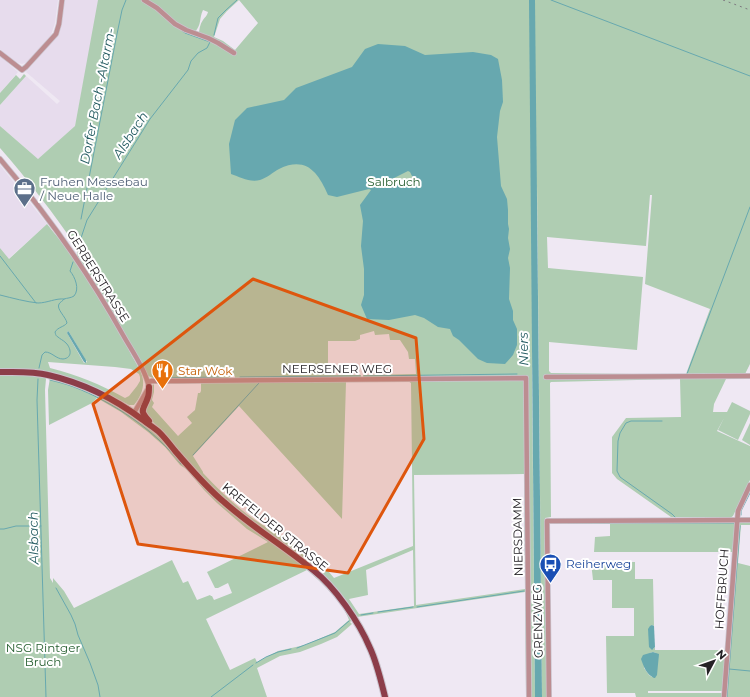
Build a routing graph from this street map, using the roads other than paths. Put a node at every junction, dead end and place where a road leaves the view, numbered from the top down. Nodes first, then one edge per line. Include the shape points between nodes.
1 (62, 0) edge
2 (144, 0) edge
3 (0, 53) edge
4 (234, 53) dead end
5 (0, 159) edge
6 (0, 372) edge
7 (750, 376) edge
8 (546, 377) dead end
9 (526, 378) joint
10 (148, 384) junction
11 (134, 413) junction
12 (160, 433) junction
13 (750, 485) edge
14 (738, 519) junction
15 (750, 520) edge
16 (385, 697) edge
17 (529, 697) edge
18 (549, 697) edge
19 (724, 697) edge

1 - 3 street via 56,34 26,67 22,70
2 - 4 street via 175,24
5 - 10 street, GERBERSTRASSE via 70,249 114,318
6 - 11 main road, KREFELDER STRASSE via 47,374 74,382 95,390
7 - 8 street
9 - 10 street, NEERSENER WEG via 152,381
9 - 17 street, NIERSDAMM
10 - 11 street
10 - 12 main road via 149,396 143,412
11 - 12 main road, KREFELDER STRASSE
12 - 16 main road, KREFELDER STRASSE via 222,501 315,571 337,594 356,621 370,648
13 - 14 street, HOFFBRUCH via 738,511
14 - 15 street
14 - 18 street, GRENZWEG via 547,521
14 - 19 street, HOFFBRUCH

